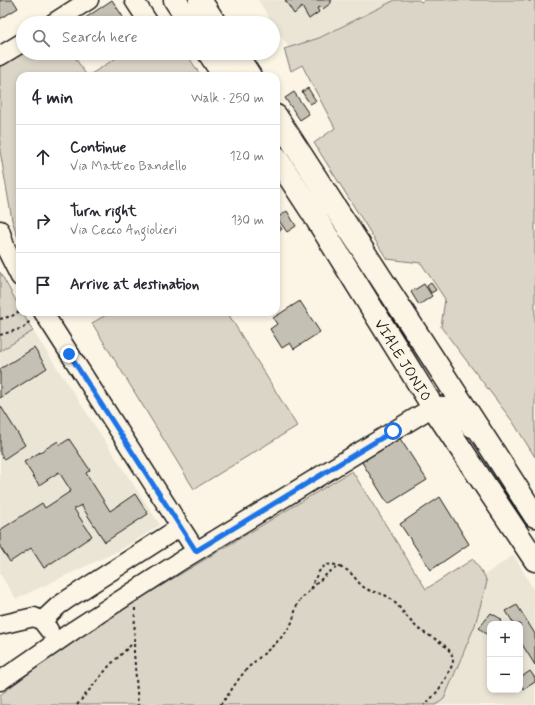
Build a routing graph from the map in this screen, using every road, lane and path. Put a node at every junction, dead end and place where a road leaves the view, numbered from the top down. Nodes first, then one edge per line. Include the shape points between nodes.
1 (89, 0) edge
2 (134, 0) edge
3 (175, 0) edge
4 (200, 0) edge
5 (63, 16) edge
6 (144, 16) edge
7 (185, 16) edge
8 (210, 16) edge
9 (16, 46) edge
10 (0, 56) edge
11 (214, 60) edge
12 (240, 60) edge
13 (221, 72) edge
14 (247, 72) edge
15 (280, 122) edge
16 (280, 164) edge
17 (0, 230) edge
18 (16, 269) edge
19 (16, 314) edge
20 (37, 316) edge
21 (0, 319) edge
22 (0, 335) edge
23 (396, 349) junction
24 (433, 358) junction
25 (433, 407) junction
26 (491, 447) junction
27 (535, 516) edge
28 (180, 527) junction
29 (196, 551) junction
30 (535, 560) edge
31 (343, 568) junction
32 (311, 590) junction
33 (129, 594) junction
34 (42, 621) junction
35 (0, 625) edge
36 (56, 642) junction
37 (134, 642) junction
38 (0, 681) edge
39 (77, 705) edge
40 (138, 705) edge
41 (220, 705) edge
42 (424, 705) edge

1 - 5 street
2 - 6 street
3 - 7 main road
4 - 8 main road
9 - 10 street
11 - 13 main road
12 - 14 main road
15 - 24 main road, VIALE JONIO
16 - 23 main road, VIALE JONIO
17 - 18 street
19 - 21 path
20 - 22 path via 22,328
20 - 28 street
23 - 24 street via 410,362 418,365
23 - 25 main road, VIALE JONIO
24 - 26 main road, VIALE JONIO
25 - 26 street via 444,405 451,409
25 - 29 street
25 - 30 main road, VIALE JONIO
26 - 27 main road, VIALE JONIO
28 - 29 street
28 - 34 street via 68,598
29 - 33 street
31 - 32 path via 335,568
31 - 32 path via 325,565 319,571
31 - 42 path via 365,588 388,597 418,629 450,652 452,665 442,686
32 - 41 path via 296,605 290,627 274,646 246,670
33 - 36 street
33 - 37 path via 135,607
34 - 35 street via 32,618
34 - 36 street
36 - 38 street
37 - 39 path via 110,665
37 - 40 path

